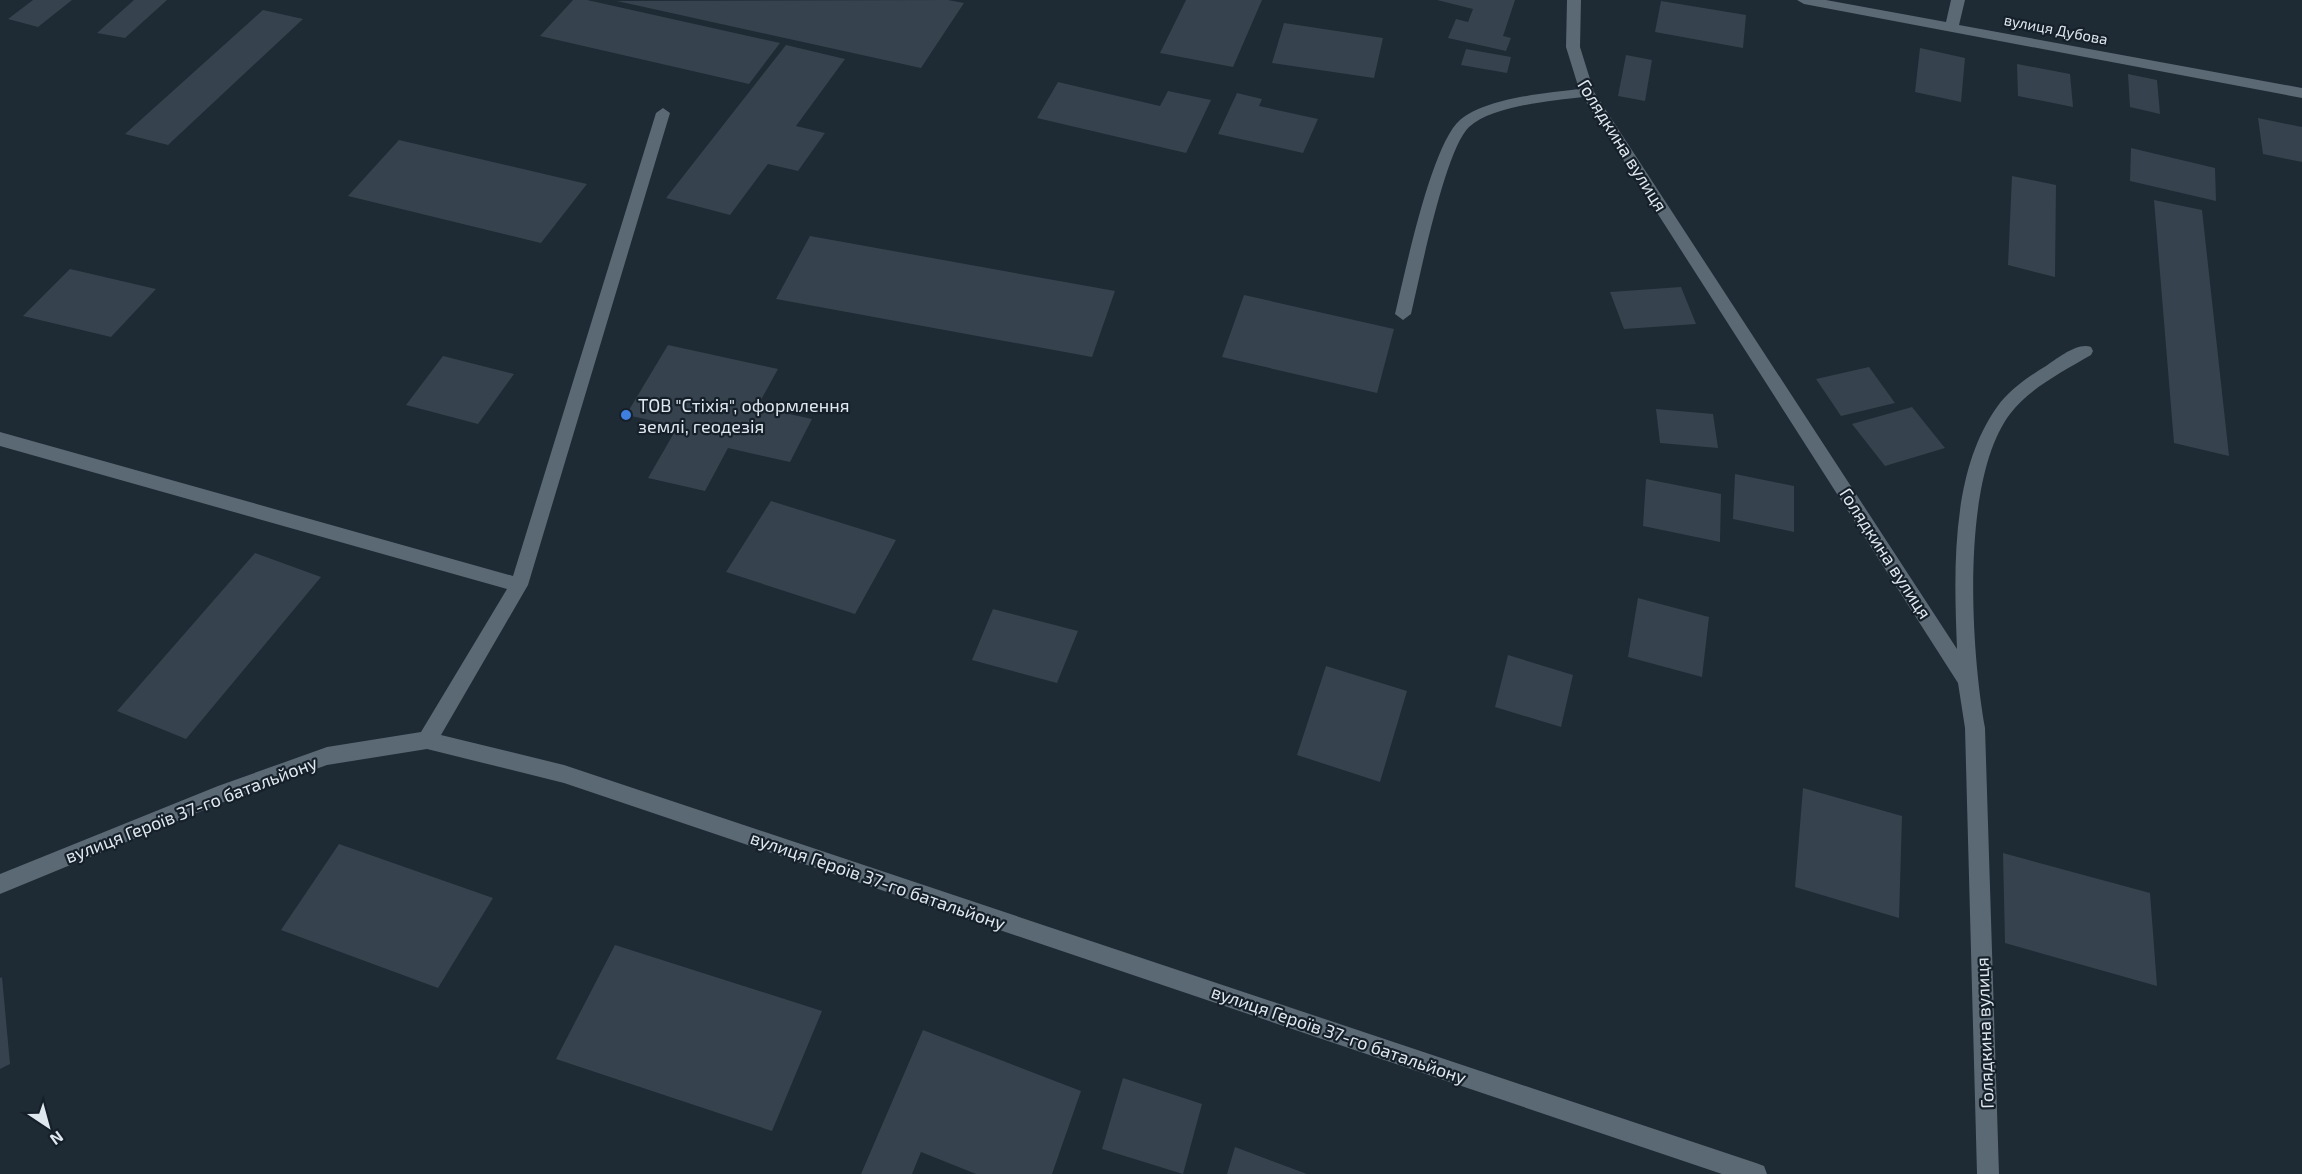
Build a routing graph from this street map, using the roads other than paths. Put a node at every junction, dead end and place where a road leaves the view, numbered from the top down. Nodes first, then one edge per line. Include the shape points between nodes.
1 (1574, 0) edge
2 (1804, 0) edge
3 (1958, 0) edge
4 (1952, 26) junction
5 (1587, 92) junction
6 (2302, 93) edge
7 (663, 112) dead end
8 (1403, 314) dead end
9 (2085, 351) dead end
10 (0, 439) edge
11 (519, 585) junction
12 (1967, 681) junction
13 (427, 740) junction
14 (0, 885) edge
15 (1756, 1174) edge
16 (1988, 1174) edge

1 - 5 street, Голядкина вулиця via 1570,35 1574,64
2 - 4 street, вулиця Дубова
3 - 4 street
4 - 6 street, вулиця Дубова
5 - 8 street via 1500,108 1463,124 1446,156
5 - 12 street, Голядкина вулиця
7 - 11 street
9 - 12 street via 2037,380 2004,410 1973,483 1964,544
10 - 11 street
11 - 13 street
12 - 16 street, Голядкина вулиця via 1975,728
13 - 14 street, вулиця Героїв 37-го батальйону via 327,756 218,795
13 - 15 street, вулиця Героїв 37-го батальйону via 564,774

